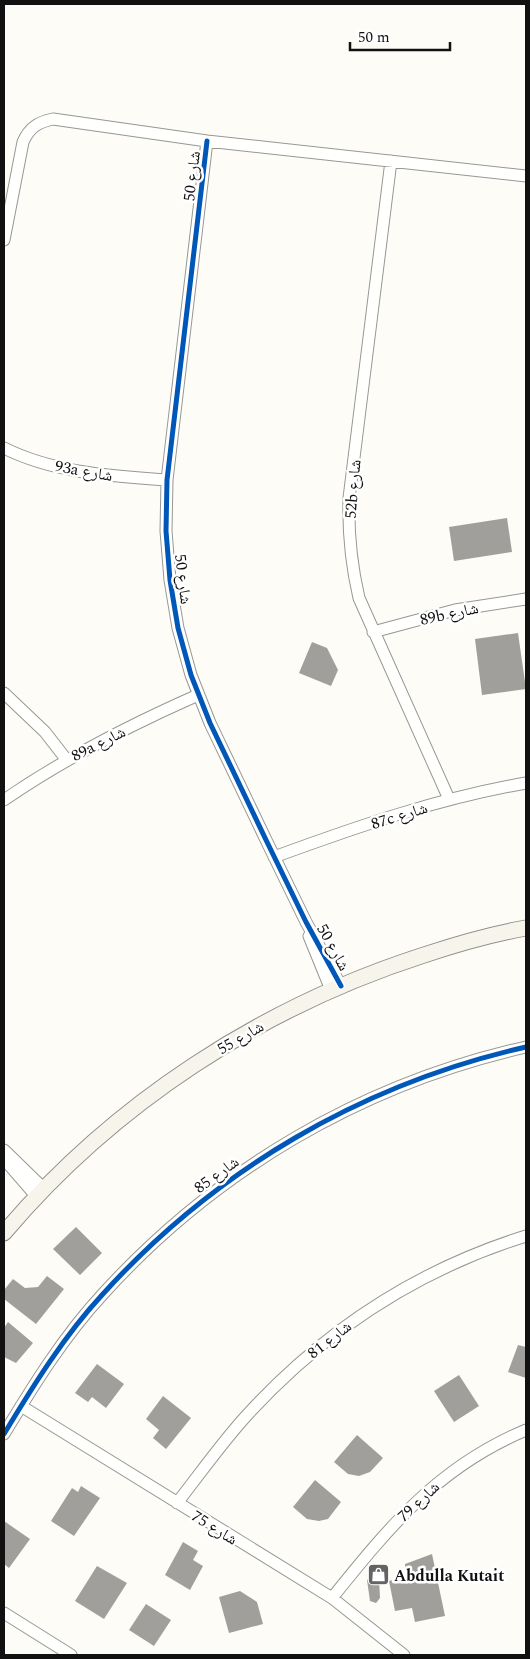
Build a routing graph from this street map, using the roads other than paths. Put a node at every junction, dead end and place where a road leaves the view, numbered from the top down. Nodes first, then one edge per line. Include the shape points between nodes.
1 (207, 141) junction
2 (391, 161) junction
3 (526, 176) edge
4 (4, 240) edge
5 (4, 448) edge
6 (167, 480) junction
7 (526, 599) edge
8 (373, 632) junction
9 (4, 693) edge
10 (198, 695) junction
11 (66, 759) junction
12 (526, 783) edge
13 (449, 799) junction
14 (4, 800) edge
15 (274, 857) junction
16 (526, 928) edge
17 (336, 988) junction
18 (526, 1047) edge
19 (4, 1150) edge
20 (4, 1159) edge
21 (40, 1192) junction
22 (4, 1233) edge
23 (526, 1236) edge
24 (21, 1406) junction
25 (526, 1430) edge
26 (4, 1434) edge
27 (177, 1503) junction
28 (332, 1598) junction
29 (4, 1613) edge
30 (71, 1655) edge
31 (404, 1655) edge

1 - 2 street
1 - 4 street via 53,119 43,121 27,133 23,142
1 - 6 street, شارع 50
2 - 3 street
2 - 8 street, 52b شارع via 349,498 351,565 359,598
5 - 6 street, 93a شارع via 89,474
6 - 10 street, شارع 50 via 166,531 170,580 178,628
7 - 8 street, 89b شارع via 455,610
8 - 13 street, 52b شارع
9 - 11 street
10 - 11 street, 89a شارع
10 - 15 street, شارع 50
11 - 14 street, 89a شارع
12 - 13 street, 87c شارع
13 - 15 street, 87c شارع
15 - 17 street, شارع 50 via 306,922 311,943
16 - 17 street, شارع 55 via 459,944
17 - 21 street, شارع 55 via 220,1048 172,1080 104,1133
18 - 24 street, شارع 85 via 491,1054 428,1074 367,1099 309,1128 223,1183 180,1218 101,1296
19 - 21 street
20 - 21 street
21 - 22 street, شارع 55
23 - 27 street, شارع 81 via 459,1261 400,1290 320,1344 246,1416
24 - 26 street, شارع 85
24 - 27 street, شارع 75
25 - 28 street, شارع 79 via 469,1460 424,1494 380,1539
27 - 28 street, شارع 75
28 - 31 street, شارع 75
29 - 30 street

